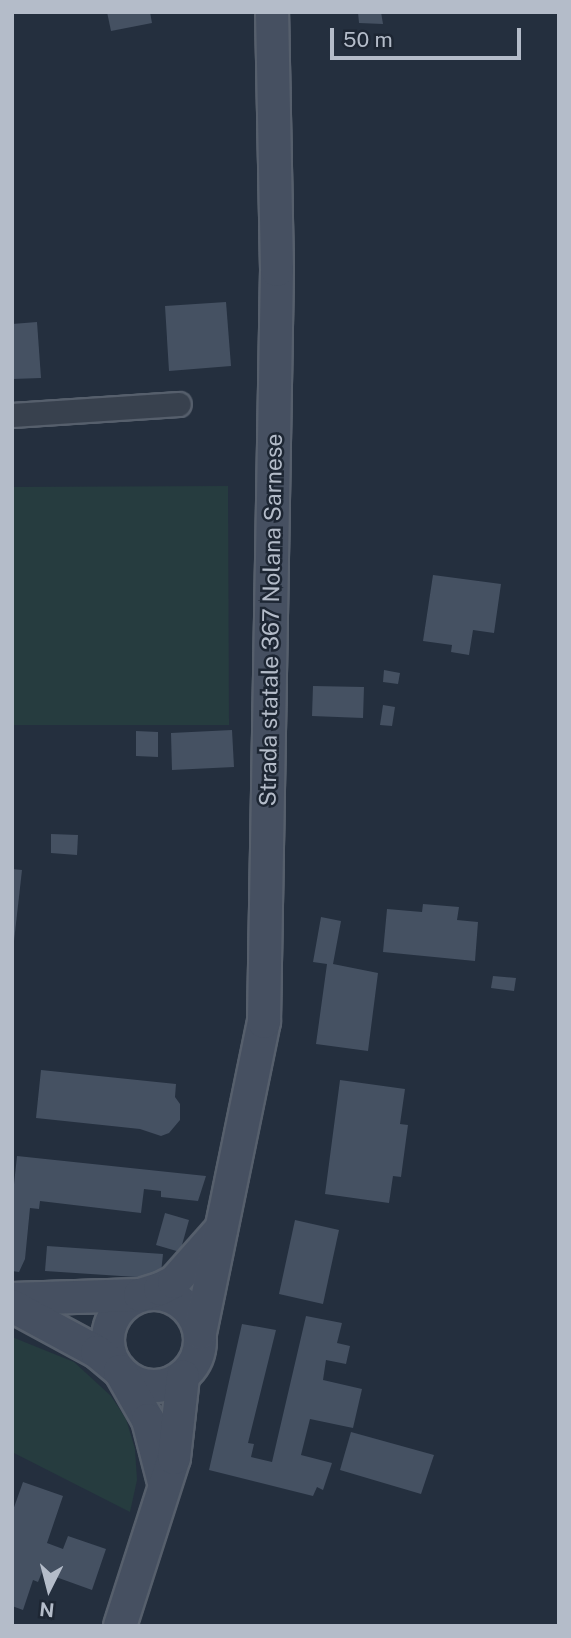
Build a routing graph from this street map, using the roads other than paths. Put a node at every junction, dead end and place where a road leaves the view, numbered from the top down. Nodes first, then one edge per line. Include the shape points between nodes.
1 (272, 12) edge
2 (179, 404) dead end
3 (12, 415) edge
4 (225, 1225) junction
5 (140, 1295) junction
6 (12, 1299) edge
7 (12, 1306) edge
8 (200, 1333) junction
9 (120, 1371) junction
10 (184, 1376) junction
11 (164, 1487) junction
12 (120, 1626) edge

1 - 4 main road, Strada statale 367 Nolana Sarnese via 277,270 264,1022
2 - 3 street
4 - 5 main road via 174,1282
4 - 8 main road, Strada statale 367 Nolana Sarnese
5 - 6 main road
5 - 8 main road via 167,1295 179,1301 196,1320
5 - 9 main road via 118,1310 111,1321 108,1348
7 - 9 main road via 97,1352
8 - 10 main road via 197,1356
9 - 10 main road via 131,1380 158,1386
9 - 11 main road via 148,1420
10 - 11 main road via 174,1458
11 - 12 main road

